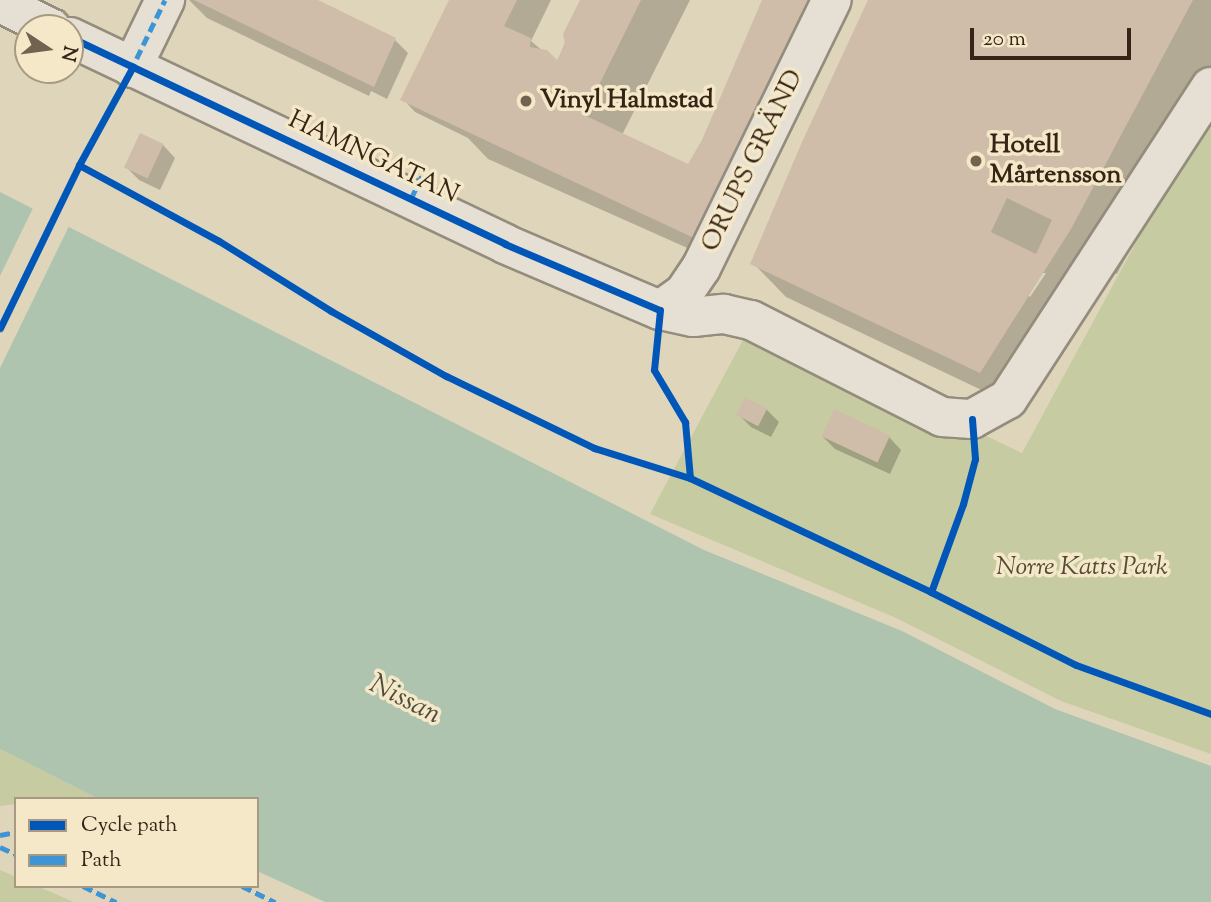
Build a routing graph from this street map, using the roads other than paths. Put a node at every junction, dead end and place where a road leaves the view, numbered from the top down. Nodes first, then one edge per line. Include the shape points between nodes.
1 (165, 0) edge
2 (832, 0) edge
3 (0, 3) edge
4 (22, 14) edge
5 (84, 44) edge
6 (132, 68) junction
7 (1211, 87) edge
8 (660, 310) junction

1 - 6 street
2 - 8 street, ORUPS GRÄND via 701,268 684,293
3 - 4 street
5 - 6 street, HAMNGATAN
6 - 8 street, HAMNGATAN via 505,244
7 - 8 street, HAMNGATAN via 1008,399 972,419 942,416 751,320

